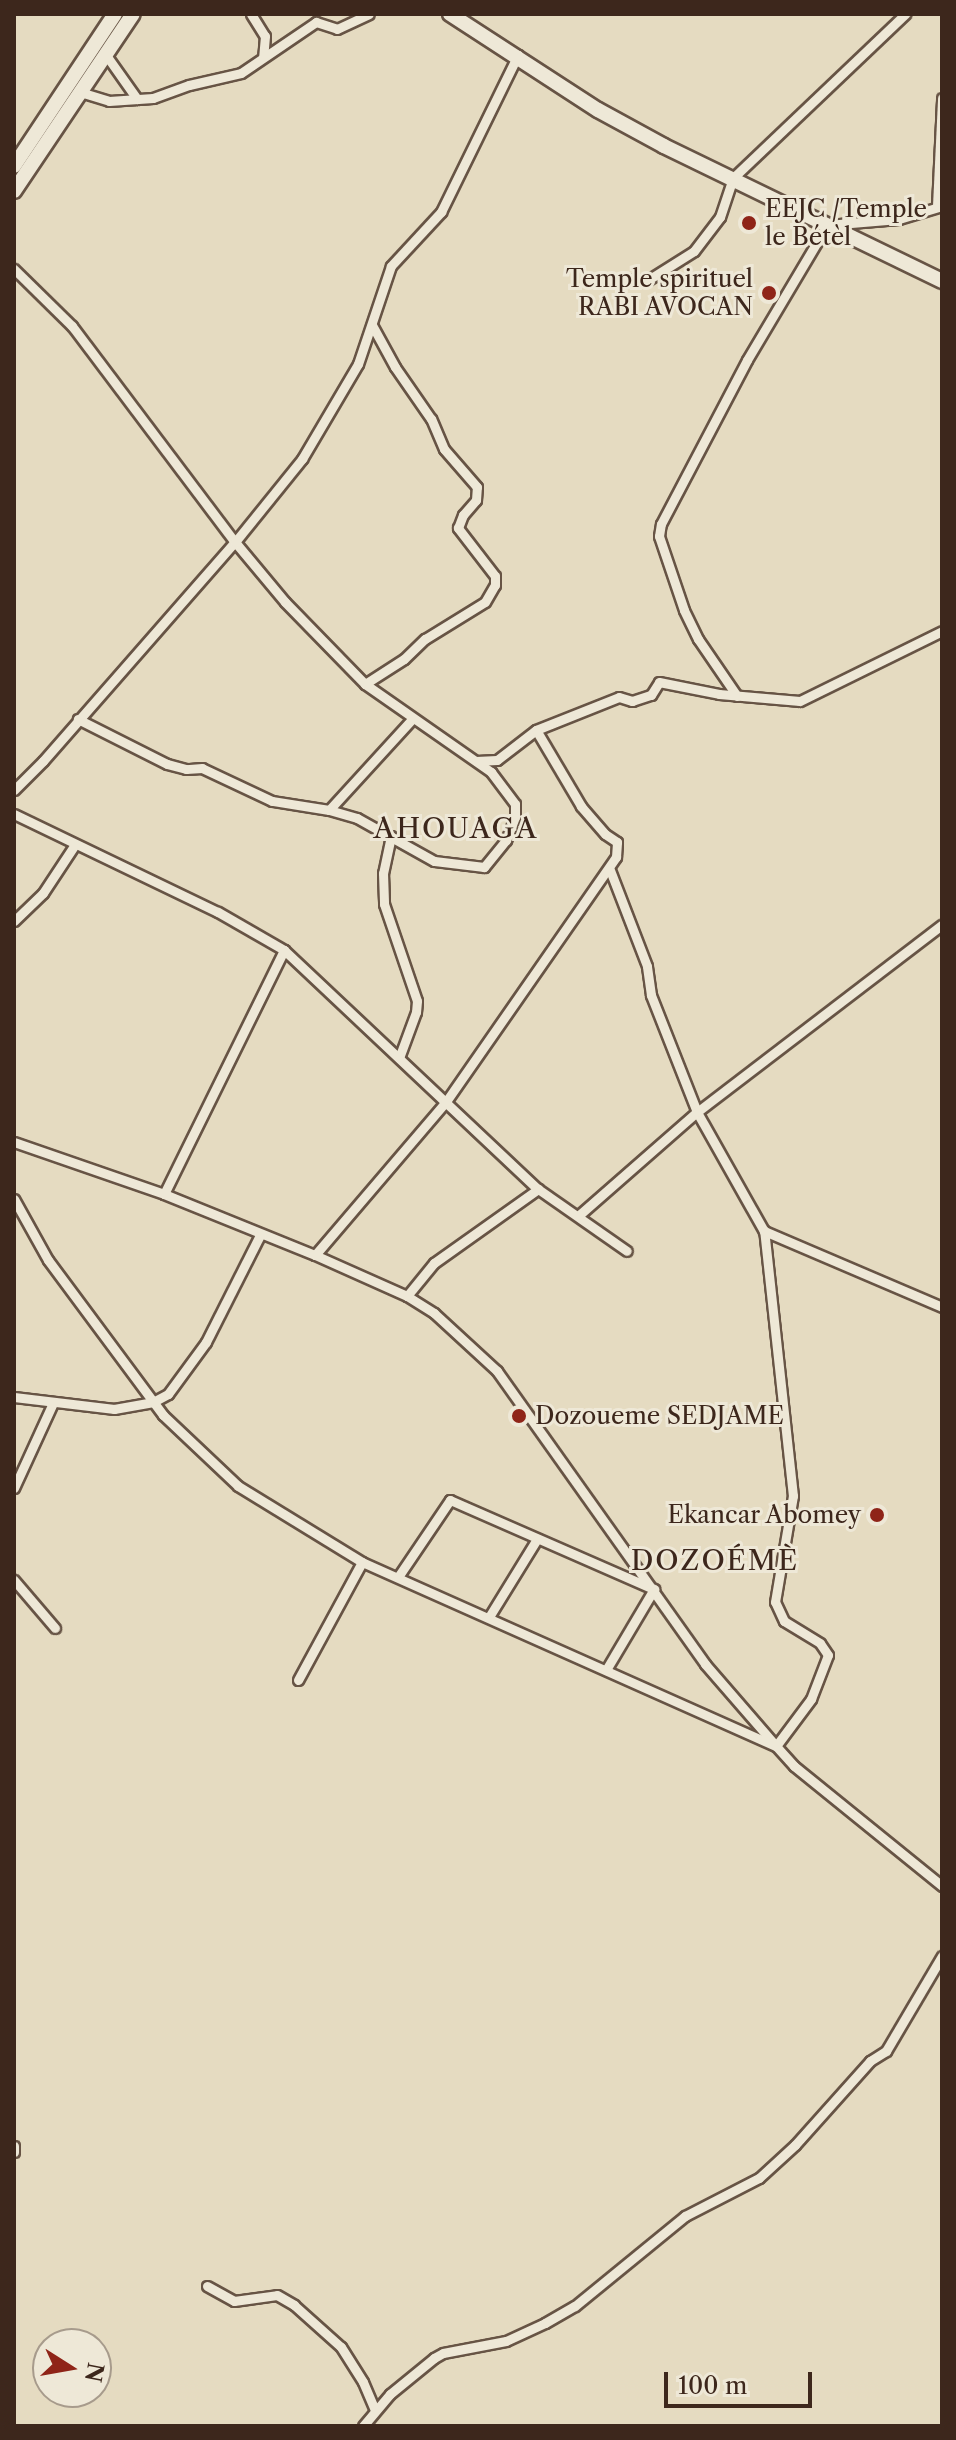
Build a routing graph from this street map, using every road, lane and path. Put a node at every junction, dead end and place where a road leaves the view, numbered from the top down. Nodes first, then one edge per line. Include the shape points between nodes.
1 (115, 14) edge
2 (133, 14) edge
3 (251, 14) edge
4 (369, 14) edge
5 (450, 14) edge
6 (905, 14) edge
7 (106, 55) junction
8 (518, 55) junction
9 (263, 57) junction
10 (80, 92) junction
11 (942, 98) edge
12 (137, 99) junction
13 (14, 166) edge
14 (733, 178) junction
15 (14, 191) edge
16 (940, 206) edge
17 (827, 225) junction
18 (14, 269) edge
19 (615, 279) dead end
20 (942, 281) edge
21 (372, 325) junction
22 (235, 542) junction
23 (942, 631) edge
24 (365, 684) junction
25 (737, 696) junction
26 (78, 719) junction
27 (412, 719) junction
28 (536, 730) junction
29 (472, 760) junction
30 (14, 790) edge
31 (329, 810) junction
32 (14, 814) edge
33 (391, 836) junction
34 (74, 846) junction
35 (610, 870) junction
36 (14, 921) edge
37 (942, 925) edge
38 (284, 950) junction
39 (399, 1058) junction
40 (445, 1103) junction
41 (697, 1112) junction
42 (14, 1142) edge
43 (538, 1189) junction
44 (164, 1194) junction
45 (14, 1199) edge
46 (578, 1216) junction
47 (764, 1231) junction
48 (260, 1235) junction
49 (627, 1251) dead end
50 (315, 1255) junction
51 (407, 1296) junction
52 (942, 1307) edge
53 (14, 1397) edge
54 (153, 1402) junction
55 (53, 1403) junction
56 (14, 1488) edge
57 (537, 1539) junction
58 (362, 1562) junction
59 (398, 1577) junction
60 (14, 1580) edge
61 (654, 1589) junction
62 (489, 1617) junction
63 (55, 1628) dead end
64 (606, 1670) junction
65 (298, 1680) dead end
66 (776, 1746) junction
67 (942, 1886) edge
68 (942, 1956) edge
69 (207, 2286) dead end
70 (375, 2410) junction
71 (363, 2426) edge

1 - 13 main road
2 - 7 main road
3 - 9 street via 265,36
4 - 9 street via 337,29 316,22
5 - 8 main road
6 - 14 street
7 - 10 main road
7 - 12 street
8 - 14 main road via 598,110
8 - 21 street via 441,212 391,266
9 - 12 street via 241,73
10 - 12 street via 109,101
10 - 15 main road
11 - 16 street
14 - 17 main road
14 - 19 street via 720,217 694,251 648,280
16 - 17 street via 899,219
17 - 20 main road
17 - 25 street via 747,360 659,530 684,610
18 - 22 street via 72,326
21 - 22 street via 354,374 327,422
21 - 24 street via 444,449 477,487 476,500 458,528 495,576 495,585 485,602
22 - 24 street
22 - 26 street
23 - 25 street via 812,697 788,702
24 - 27 street
25 - 28 street via 659,682 651,695 632,701 619,697
26 - 30 street
26 - 31 street via 167,764 202,768 272,801
27 - 29 street
27 - 31 street
28 - 29 street via 497,760
28 - 35 street via 581,806 617,842
29 - 33 street via 491,772 515,804 512,830 484,867 434,861
31 - 33 street
32 - 34 street
33 - 39 street via 383,873 384,904 417,1001
34 - 36 street via 43,893
34 - 38 street via 218,912
35 - 40 street
35 - 41 street
37 - 41 street
38 - 39 street
38 - 44 street
39 - 40 street
40 - 43 street
40 - 50 street
41 - 46 street
41 - 47 street
42 - 44 street
43 - 46 street
43 - 51 street via 434,1263
44 - 48 street
45 - 54 street via 48,1260
46 - 49 street
47 - 52 street
47 - 66 street via 793,1496 775,1602 784,1621 820,1643 828,1655 811,1699
48 - 50 street
48 - 54 street via 206,1342 168,1394
50 - 51 street
51 - 61 street via 462,1336 497,1371
53 - 55 street
54 - 55 street via 114,1409
54 - 58 street via 238,1486
55 - 56 street
57 - 59 street via 450,1500
57 - 61 street
57 - 62 street
58 - 59 street
58 - 65 street
59 - 62 street
60 - 63 street
61 - 64 street
61 - 66 street via 705,1664
62 - 64 street
64 - 66 street
66 - 67 street
68 - 70 street via 886,2051 870,2061 759,2178 685,2216 575,2306 506,2341 443,2353
69 - 70 street via 234,2301 277,2295 294,2305 341,2347
70 - 71 street

